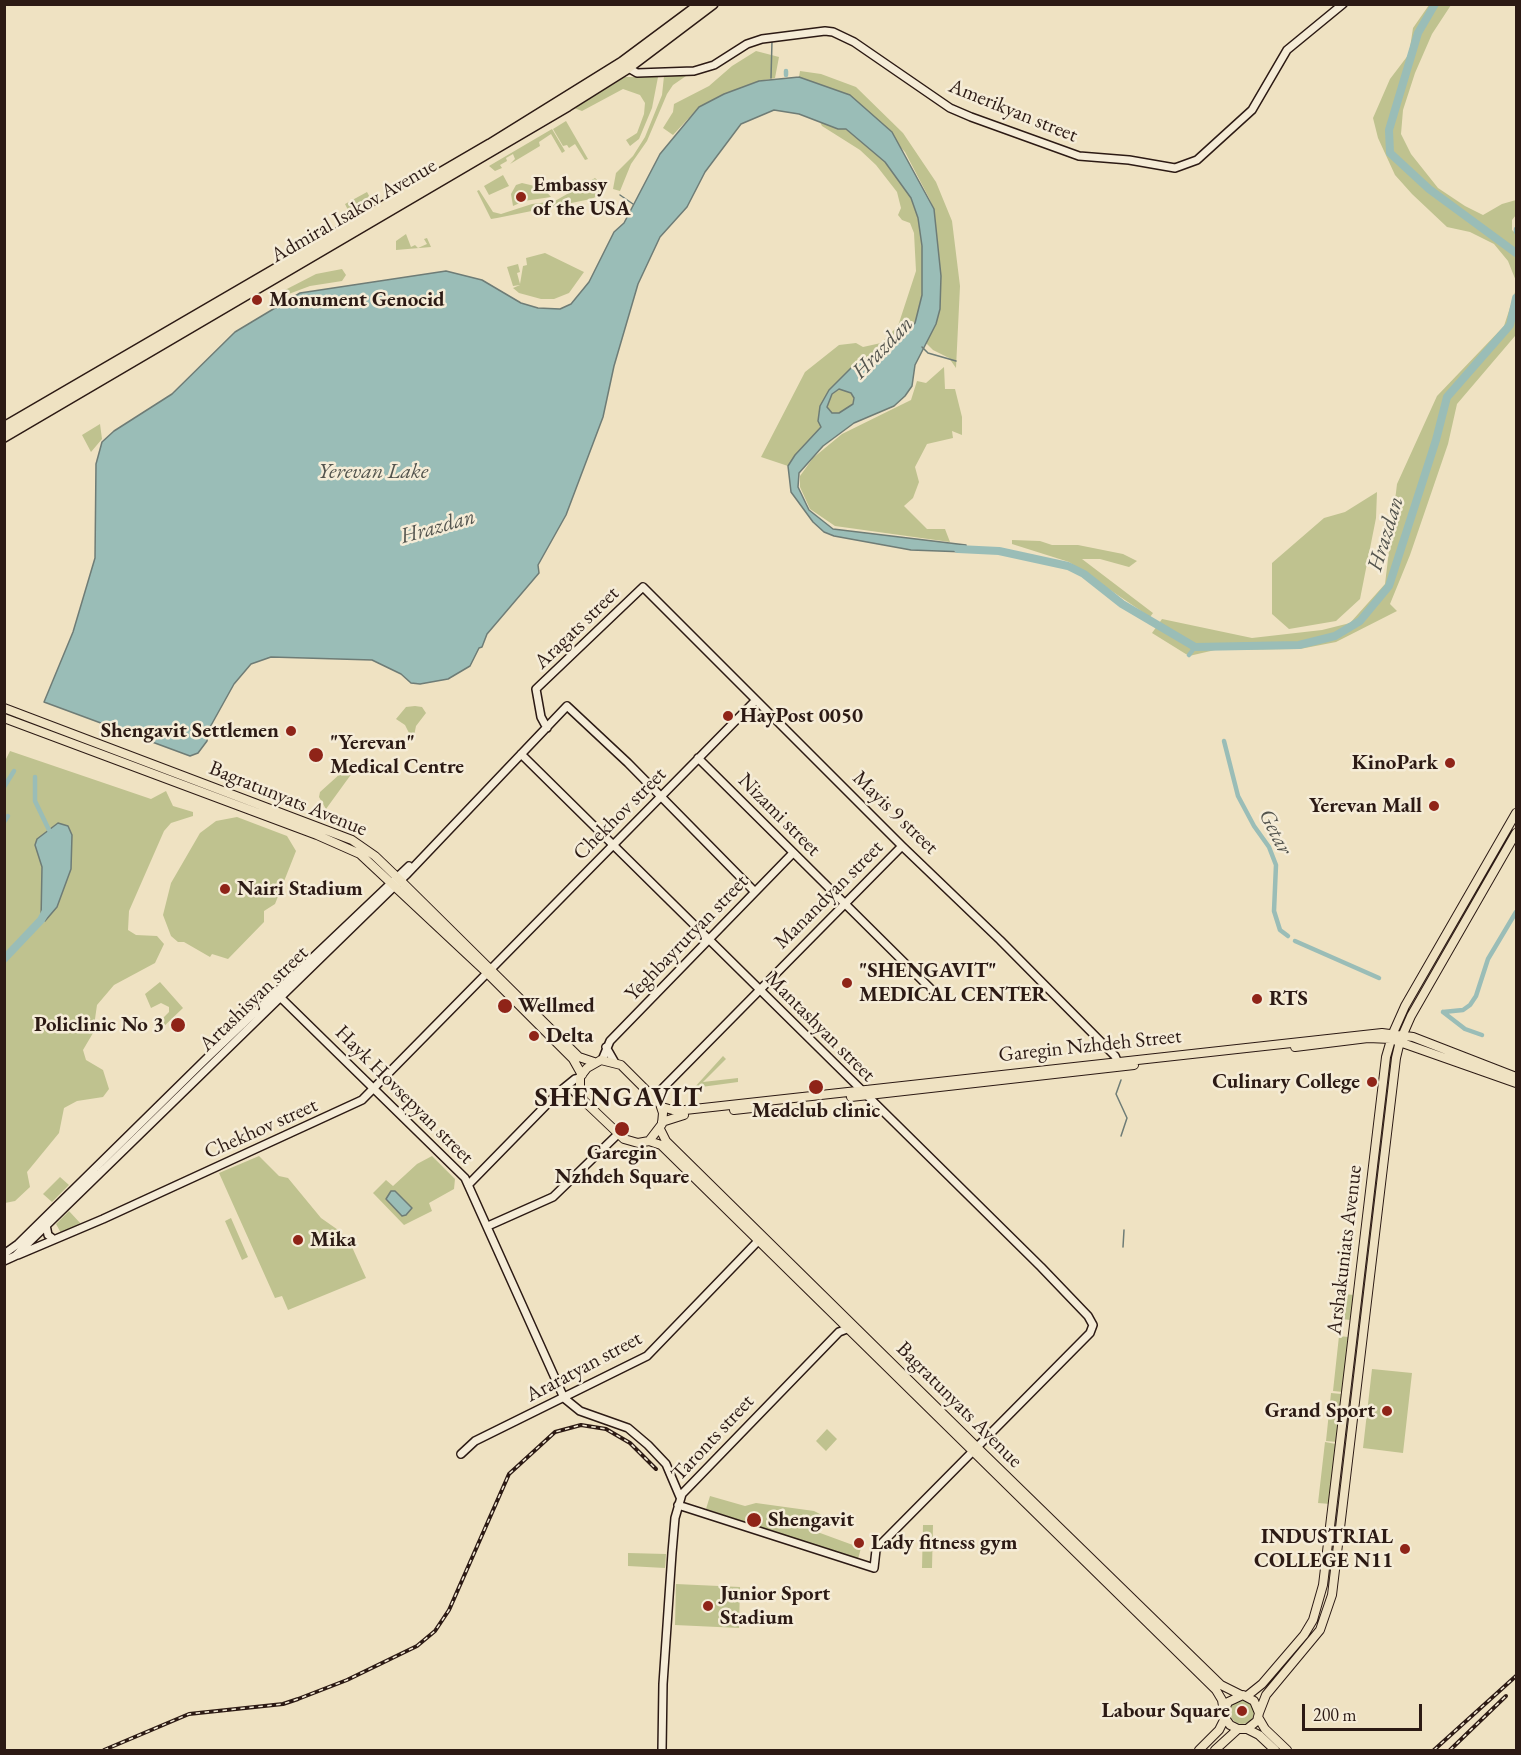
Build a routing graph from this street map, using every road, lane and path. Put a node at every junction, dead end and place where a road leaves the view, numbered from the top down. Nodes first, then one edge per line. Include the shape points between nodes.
1 (693, 4) edge
2 (700, 4) edge
3 (713, 4) edge
4 (1342, 4) edge
5 (673, 26) junction
6 (624, 65) junction
7 (4, 427) edge
8 (4, 436) edge
9 (643, 586) joint
10 (756, 700) junction
11 (4, 708) edge
12 (4, 718) edge
13 (43, 728) junction
14 (547, 728) junction
15 (521, 754) junction
16 (698, 758) junction
17 (661, 796) junction
18 (1516, 813) edge
19 (1516, 833) edge
20 (613, 845) junction
21 (902, 846) junction
22 (793, 853) junction
23 (396, 881) junction
24 (754, 892) junction
25 (844, 903) junction
26 (1452, 925) junction
27 (1460, 930) junction
28 (708, 940) junction
29 (487, 973) junction
30 (759, 989) junction
31 (279, 995) junction
32 (938, 996) dead end
33 (1392, 1036) junction
34 (1401, 1038) junction
35 (606, 1047) junction
36 (598, 1061) junction
37 (614, 1061) junction
38 (1119, 1064) junction
39 (581, 1077) junction
40 (1516, 1077) edge
41 (1516, 1083) edge
42 (568, 1086) junction
43 (373, 1088) junction
44 (862, 1093) junction
45 (654, 1096) junction
46 (583, 1100) junction
47 (662, 1107) junction
48 (661, 1125) junction
49 (618, 1134) junction
50 (649, 1140) junction
51 (1375, 1155) junction
52 (1384, 1157) junction
53 (1373, 1171) junction
54 (1382, 1171) junction
55 (469, 1184) junction
56 (46, 1225) junction
57 (488, 1226) junction
58 (52, 1238) junction
59 (759, 1240) junction
60 (23, 1244) junction
61 (4, 1254) edge
62 (15, 1256) junction
63 (4, 1261) edge
64 (850, 1327) junction
65 (1350, 1361) junction
66 (1360, 1363) junction
67 (564, 1398) junction
68 (974, 1450) junction
69 (461, 1455) dead end
70 (679, 1501) junction
71 (1328, 1544) junction
72 (1338, 1545) junction
73 (1313, 1620) junction
74 (1322, 1625) junction
75 (1245, 1696) junction
76 (1225, 1715) junction
77 (1259, 1715) junction
78 (1242, 1729) junction
79 (662, 1750) edge
80 (1199, 1750) edge
81 (1215, 1750) edge
82 (1275, 1750) edge
83 (1287, 1750) edge

1 - 5 highway
2 - 5 highway, Admiral Isakov Avenue
3 - 6 highway, Admiral Isakov Avenue
4 - 6 street, Amerikyan street via 1287,50 1252,110 1197,160 1174,168 1079,156 971,117 950,108 854,42 833,32 762,39 714,65 694,71 637,73
5 - 6 highway, Admiral Isakov Avenue
6 - 7 highway, Admiral Isakov Avenue
6 - 8 highway, Admiral Isakov Avenue via 412,198
9 - 10 street, Mayis 9 street
9 - 14 street, Aragats street via 536,689
10 - 16 street, Chekhov street
10 - 21 street, Mayis 9 street
11 - 13 main road, Bagratunyats Avenue
12 - 13 main road, Bagratunyats Avenue
13 - 23 main road, Bagratunyats Avenue via 347,847
14 - 15 street, Artashisyan street
14 - 17 street, Artashisyan street via 568,706
15 - 20 street, Mantashyan street
15 - 23 street, Artashisyan street
16 - 17 street, Chekhov street
16 - 22 street, Nizami street
17 - 20 street, Chekhov street
17 - 24 street
18 - 26 main road, Arshakuniats Avenue
19 - 27 main road, Arshakuniats Avenue
20 - 28 street, Mantashyan street
20 - 29 street, Chekhov street
21 - 25 street, Manandyan street
21 - 38 street, Mayis 9 street
22 - 24 street, Yeghbayrutyan street
22 - 25 street, Nizami street
23 - 29 main road, Bagratunyats Avenue
23 - 31 street, Artashisyan street
24 - 28 street, Yeghbayrutyan street
25 - 30 street, Manandyan street
25 - 32 street, Nizami street
26 - 27 main road
26 - 33 main road, Arshakuniats Avenue
27 - 34 main road, Arshakuniats Avenue
28 - 30 street, Mantashyan street
28 - 35 street, Yeghbayrutyan street
29 - 36 main road, Bagratunyats Avenue via 579,1057
29 - 39 main road, Bagratunyats Avenue via 573,1059
29 - 43 street, Chekhov street
30 - 44 street, Mantashyan street
30 - 45 street, Manandyan street
31 - 43 street, Hayk Hovsepyan street
31 - 56 street, Artashisyan street
31 - 60 street, Artashisyan street
33 - 34 main road, Garegin Nzhdeh Street
33 - 38 main road, Garegin Nzhdeh Street via 1353,1034
33 - 51 main road, Arshakuniats Avenue
34 - 40 main road, Garegin Nzhdeh Street
34 - 41 main road, Garegin Nzhdeh Street
34 - 52 main road, Arshakuniats Avenue
35 - 36 street, Yeghbayrutyan street
35 - 37 street
36 - 37 main road
36 - 39 main road
37 - 45 main road
38 - 44 main road, Garegin Nzhdeh Street
39 - 42 street
39 - 46 main road
42 - 46 street
42 - 55 street
43 - 55 street, Hayk Hovsepyan street
43 - 58 street, Chekhov street via 351,1104
43 - 62 street, Chekhov street via 352,1106
44 - 47 main road, Garegin Nzhdeh Street via 676,1111
44 - 48 main road, Garegin Nzhdeh Street via 677,1116
44 - 68 street, Mantashyan street via 1041,1267 1093,1325 1090,1333
45 - 47 main road
46 - 49 main road
47 - 48 main road
48 - 50 main road
48 - 64 main road, Bagratunyats Avenue via 666,1141
49 - 50 main road via 630,1142
49 - 57 street via 553,1197
50 - 59 main road, Bagratunyats Avenue via 661,1145
51 - 52 main road via 1378,1159
51 - 53 main road, Arshakuniats Avenue
52 - 54 main road, Arshakuniats Avenue
53 - 54 main road via 1378,1166
53 - 65 main road, Arshakuniats Avenue
54 - 66 main road, Arshakuniats Avenue
55 - 57 street, Hayk Hovsepyan street
56 - 58 street
56 - 60 street, Artashisyan street
57 - 67 street, Hayk Hovsepyan street
58 - 60 street, Chekhov street
59 - 64 main road, Bagratunyats Avenue
59 - 67 street, Araratyan street via 647,1356
60 - 61 street, Artashisyan street
60 - 62 street, Artashisyan street
62 - 63 street, Artashisyan street
64 - 68 main road, Bagratunyats Avenue
64 - 70 street, Taronts street via 839,1332 793,1378 692,1481
65 - 66 main road
65 - 71 main road, Arshakuniats Avenue
66 - 72 main road, Arshakuniats Avenue
67 - 69 street, Araratyan street via 475,1441
67 - 70 street via 580,1411 628,1428 648,1445 666,1464
68 - 70 street via 880,1545 874,1568
68 - 75 main road, Bagratunyats Avenue via 1221,1685
68 - 76 main road, Bagratunyats Avenue via 1216,1690
70 - 79 street, Taronts street via 669,1595
71 - 72 main road
71 - 73 main road, Arshakuniats Avenue via 1323,1585
72 - 74 main road, Arshakuniats Avenue via 1332,1595
73 - 74 main road via 1320,1620
73 - 75 main road, Arshakuniats Avenue via 1262,1684
74 - 77 main road, Arshakuniats Avenue via 1263,1698
75 - 76 main road via 1228,1702
75 - 77 main road via 1254,1701
76 - 78 main road via 1230,1725
76 - 80 main road via 1219,1730
77 - 78 main road via 1254,1724
77 - 83 main road via 1265,1729
78 - 81 main road
78 - 82 main road via 1259,1735

